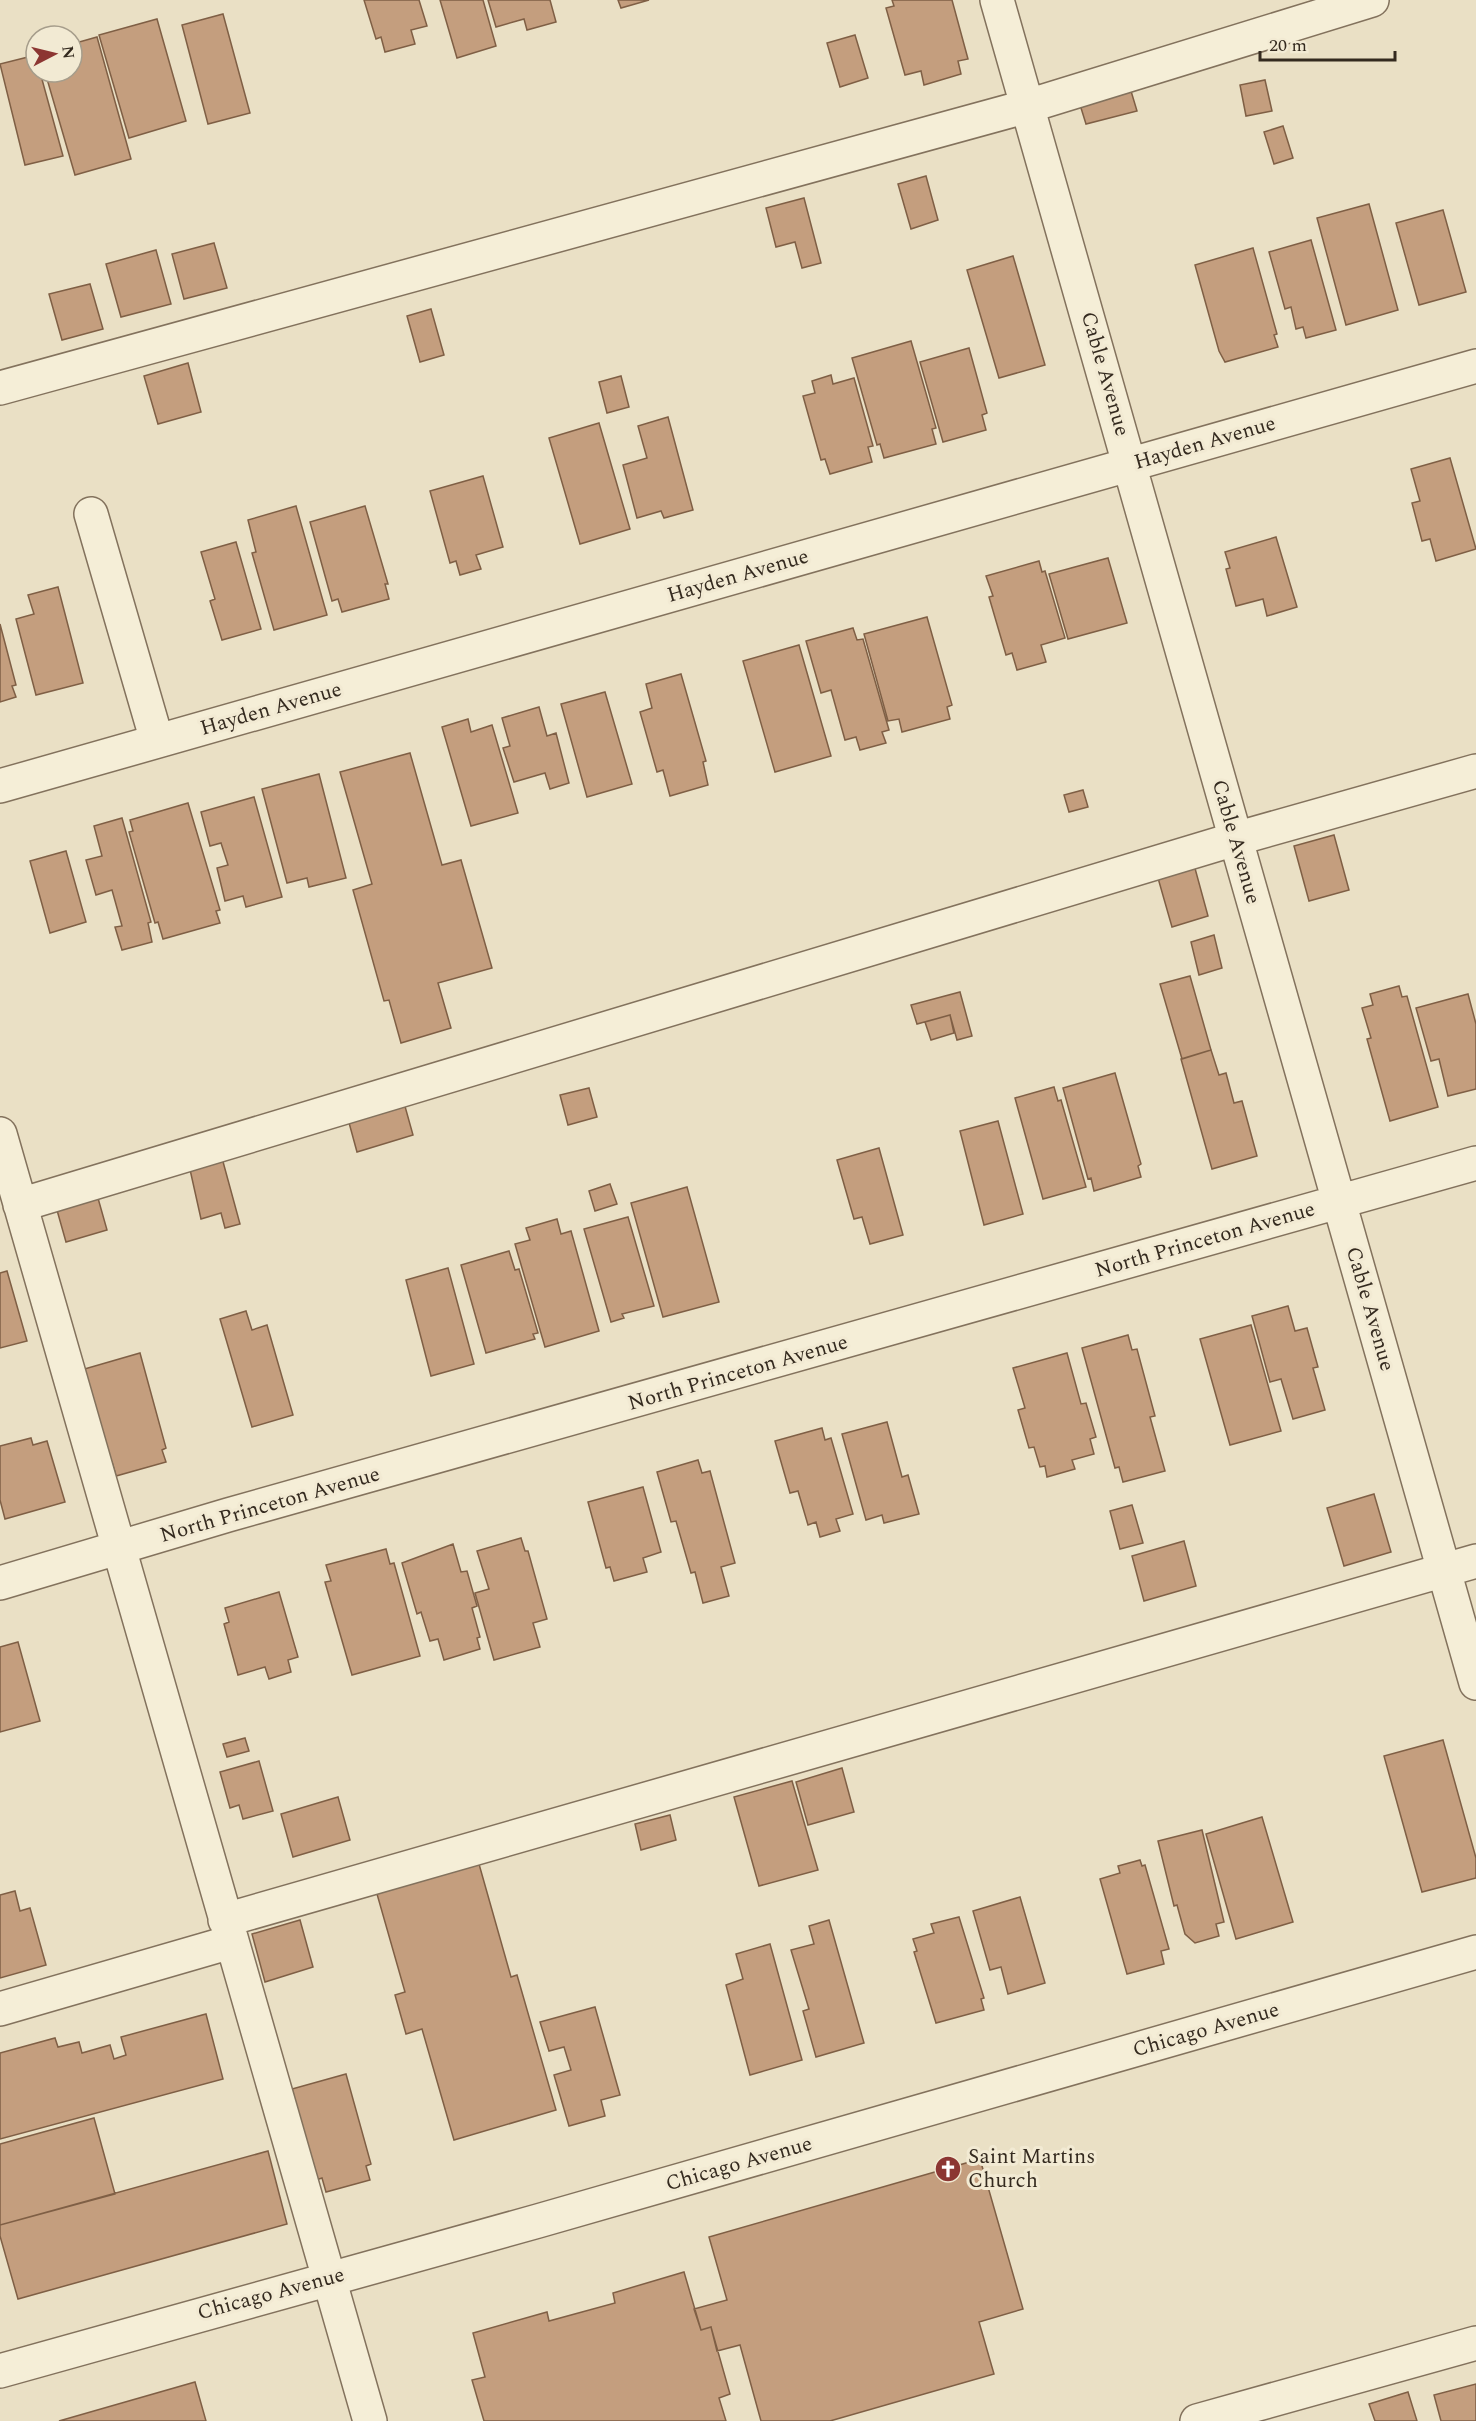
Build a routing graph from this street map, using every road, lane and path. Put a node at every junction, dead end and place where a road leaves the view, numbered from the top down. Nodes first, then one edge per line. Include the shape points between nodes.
1 (997, 0) edge
2 (1372, 0) edge
3 (1028, 106) junction
4 (1476, 366) edge
5 (0, 388) edge
6 (1131, 463) junction
7 (92, 514) dead end
8 (157, 741) junction
9 (1476, 771) edge
10 (0, 786) edge
11 (1235, 839) junction
12 (0, 1134) edge
13 (1476, 1164) edge
14 (1340, 1202) junction
15 (20, 1204) junction
16 (118, 1548) junction
17 (1476, 1561) edge
18 (1444, 1570) junction
19 (0, 1582) edge
20 (1476, 1683) edge
21 (228, 1931) junction
22 (1476, 1952) edge
23 (0, 2009) edge
24 (327, 2279) junction
25 (1476, 2343) edge
26 (0, 2371) edge
27 (370, 2421) edge
28 (1197, 2421) edge

1 - 3 street, Cable Avenue
2 - 3 street
3 - 5 street
3 - 6 street, Cable Avenue
4 - 6 street, Hayden Avenue
6 - 8 street, Hayden Avenue
6 - 11 street, Cable Avenue
7 - 8 street
8 - 10 street, Hayden Avenue
9 - 11 street
11 - 14 street, Cable Avenue
11 - 15 street
12 - 15 street
13 - 14 street, North Princeton Avenue
14 - 16 street, North Princeton Avenue
14 - 18 street, Cable Avenue
15 - 16 street
16 - 19 street, North Princeton Avenue
16 - 21 street
17 - 18 street
18 - 20 street, Cable Avenue
18 - 21 street
21 - 23 street
21 - 24 street
22 - 24 street, Chicago Avenue
24 - 26 street, Chicago Avenue
24 - 27 street
25 - 28 street

